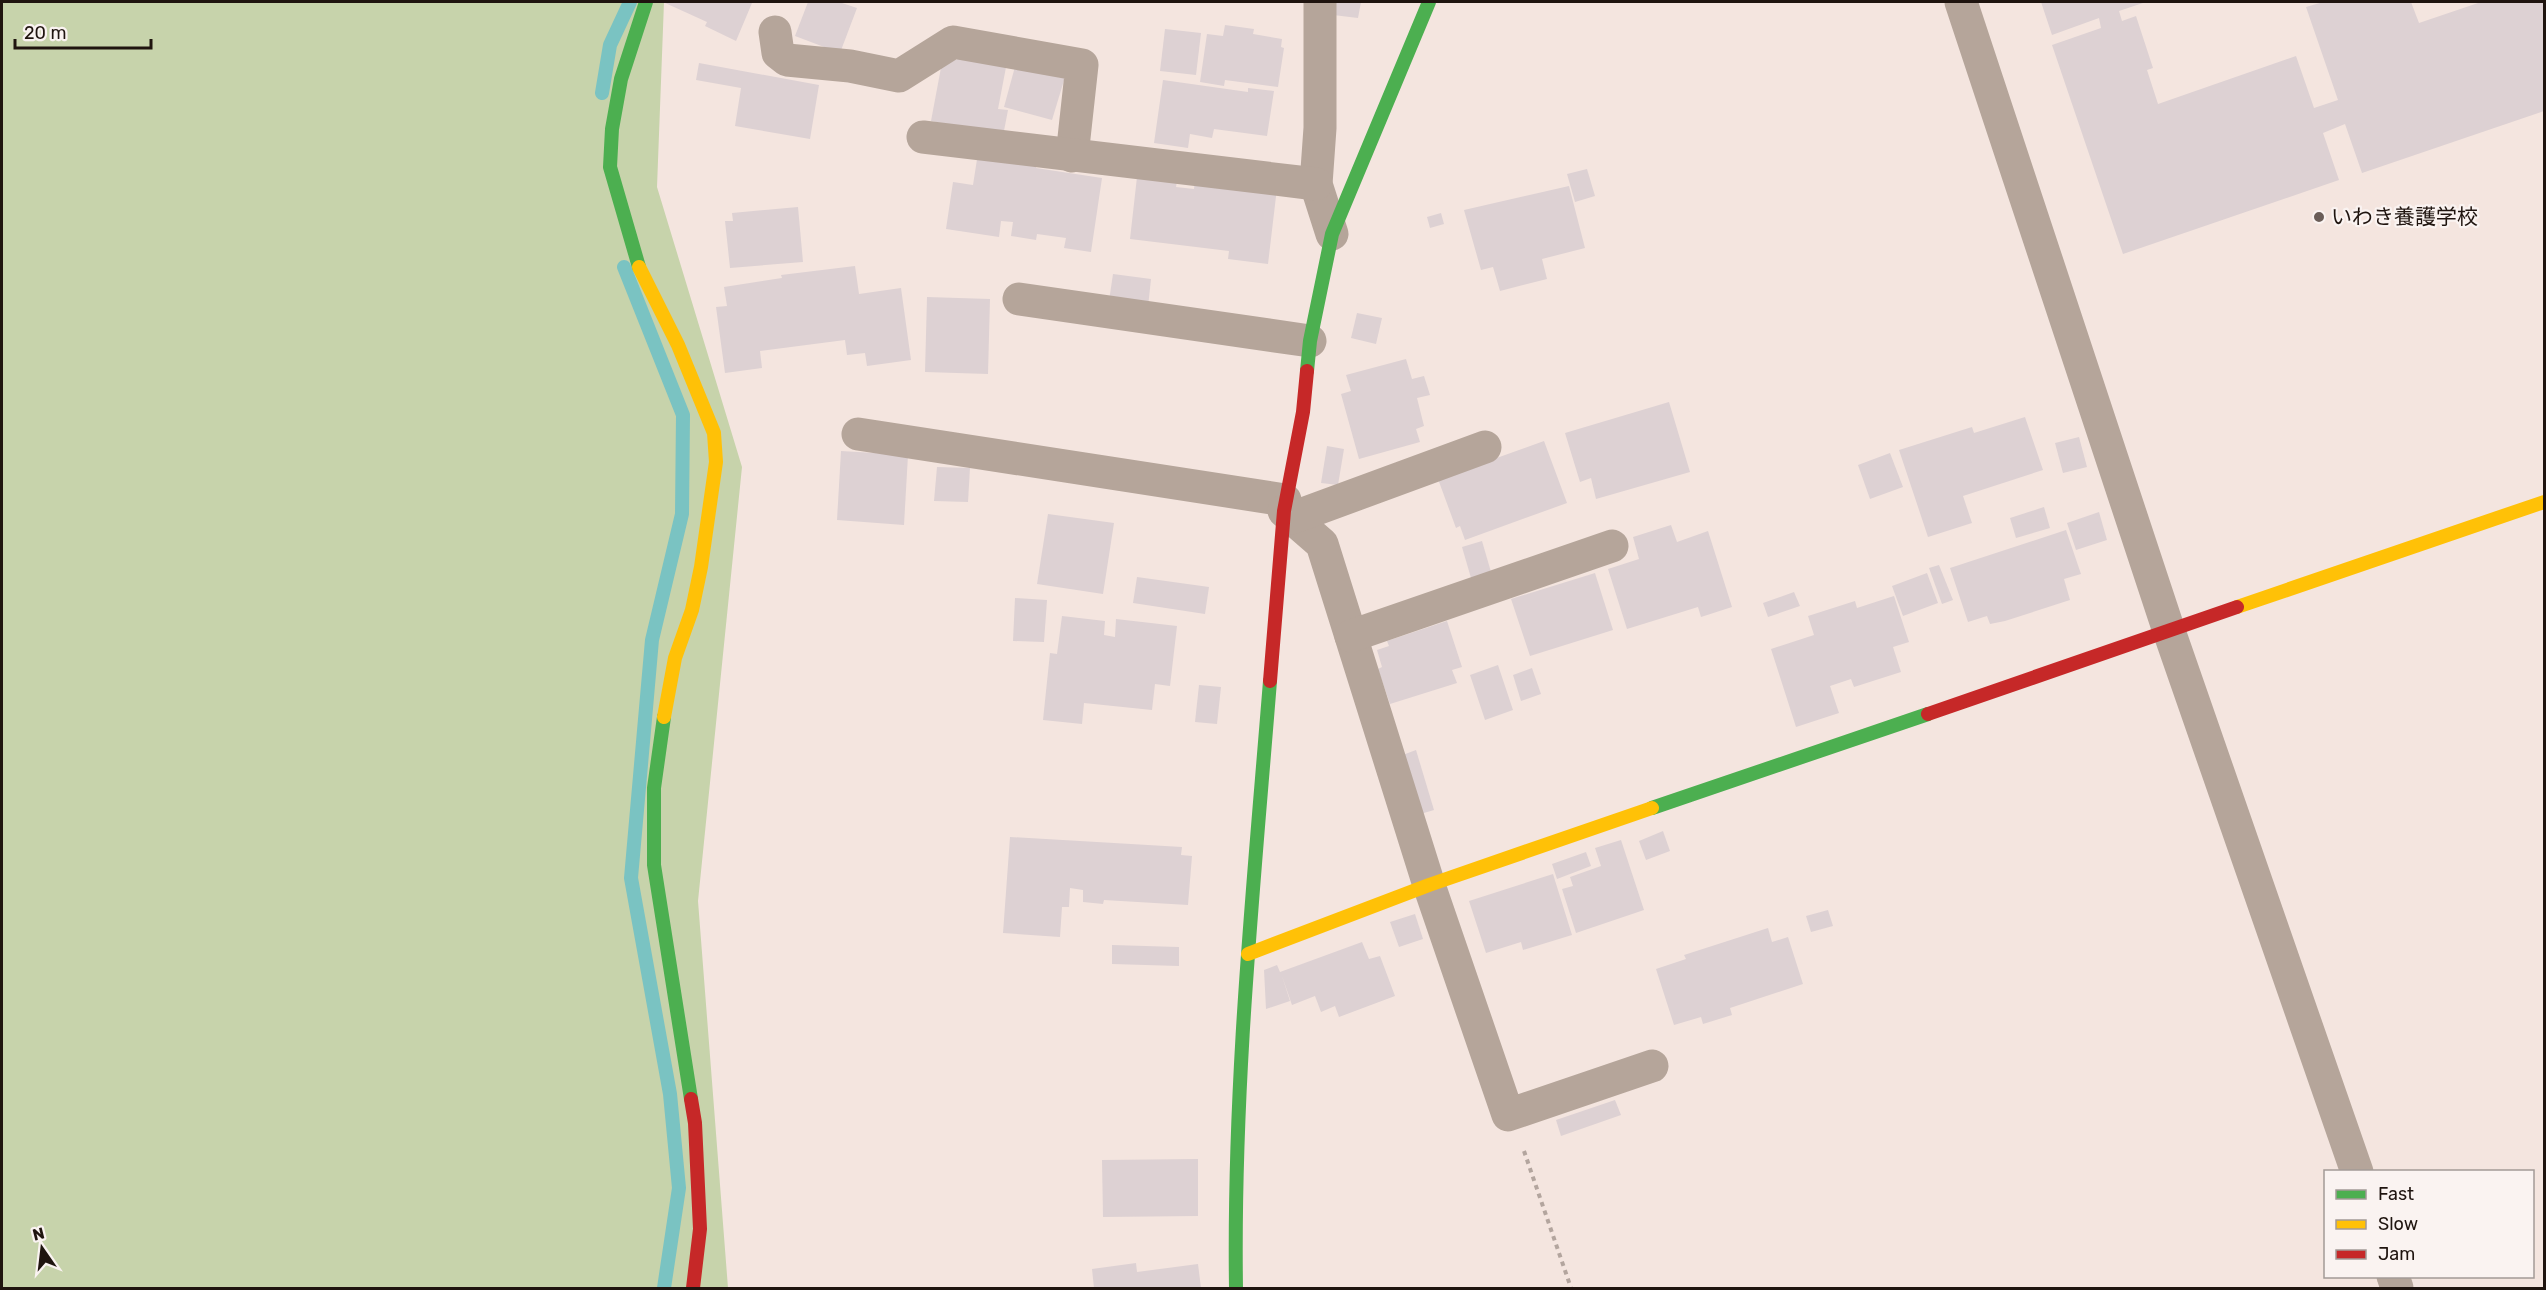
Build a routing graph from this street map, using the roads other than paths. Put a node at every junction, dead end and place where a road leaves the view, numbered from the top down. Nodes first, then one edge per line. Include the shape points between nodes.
1 (646, 2) edge
2 (1320, 2) edge
3 (1429, 2) edge
4 (1961, 2) edge
5 (775, 32) dead end
6 (923, 137) dead end
7 (1072, 156) junction
8 (1316, 184) junction
9 (1332, 234) junction
10 (1019, 299) dead end
11 (1310, 341) junction
12 (858, 434) dead end
13 (1485, 447) dead end
14 (2544, 502) edge
15 (1287, 510) junction
16 (1612, 546) dead end
17 (2169, 631) junction
18 (1351, 636) junction
19 (1429, 885) junction
20 (1248, 954) junction
21 (1652, 1066) dead end
22 (2356, 1170) edge
23 (693, 1288) edge
24 (1236, 1288) edge

1 - 23 street via 621,79 610,167 640,269 678,345 714,433 716,462 701,567 692,610 675,658 654,788 654,865 694,1124 700,1229
2 - 8 street
3 - 9 street
4 - 17 street
5 - 7 street via 777,53 787,60 900,76 953,42 1082,65
6 - 7 street
7 - 8 street
8 - 9 street
9 - 11 street
10 - 11 street
11 - 15 street
12 - 15 street
13 - 15 street
14 - 17 street
15 - 18 street via 1322,544
15 - 20 street
16 - 18 street
17 - 19 street
17 - 22 street
18 - 19 street
19 - 20 street
19 - 21 street via 1508,1115
20 - 24 street via 1235,1216

